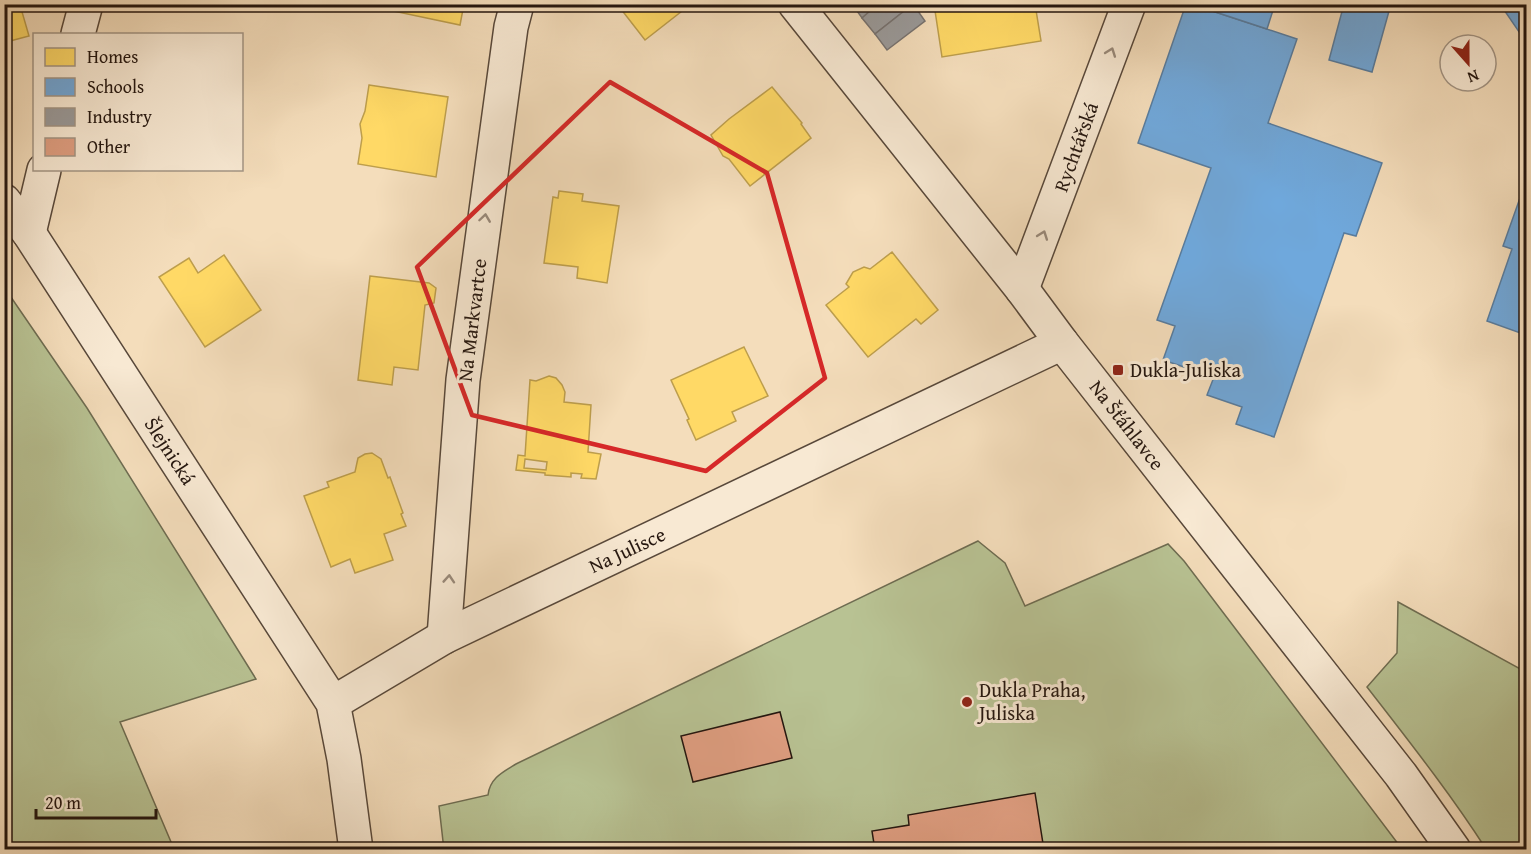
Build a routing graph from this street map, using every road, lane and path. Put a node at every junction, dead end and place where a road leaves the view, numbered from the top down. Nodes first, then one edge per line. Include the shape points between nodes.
1 (86, 4) edge
2 (517, 4) edge
3 (795, 4) edge
4 (1129, 4) edge
5 (78, 33) edge
6 (44, 171) edge
7 (4, 201) edge
8 (29, 232) junction
9 (1022, 289) junction
10 (1062, 343) junction
11 (444, 637) junction
12 (333, 703) junction
13 (356, 849) edge
14 (1454, 849) edge

1 - 5 street
11 -> 2 street, Na Markvartce via 463,380
3 - 9 street, Na Šťáhlavce
9 -> 4 street, Rychtářská
6 - 8 street
7 - 8 street, Šlejnická
8 - 12 street, Šlejnická
9 - 10 street, Na Šťáhlavce
10 - 11 street, Na Julisce
10 - 14 street, Na Šťáhlavce via 1394,766
11 - 12 street, Na Julisce
12 - 13 street

